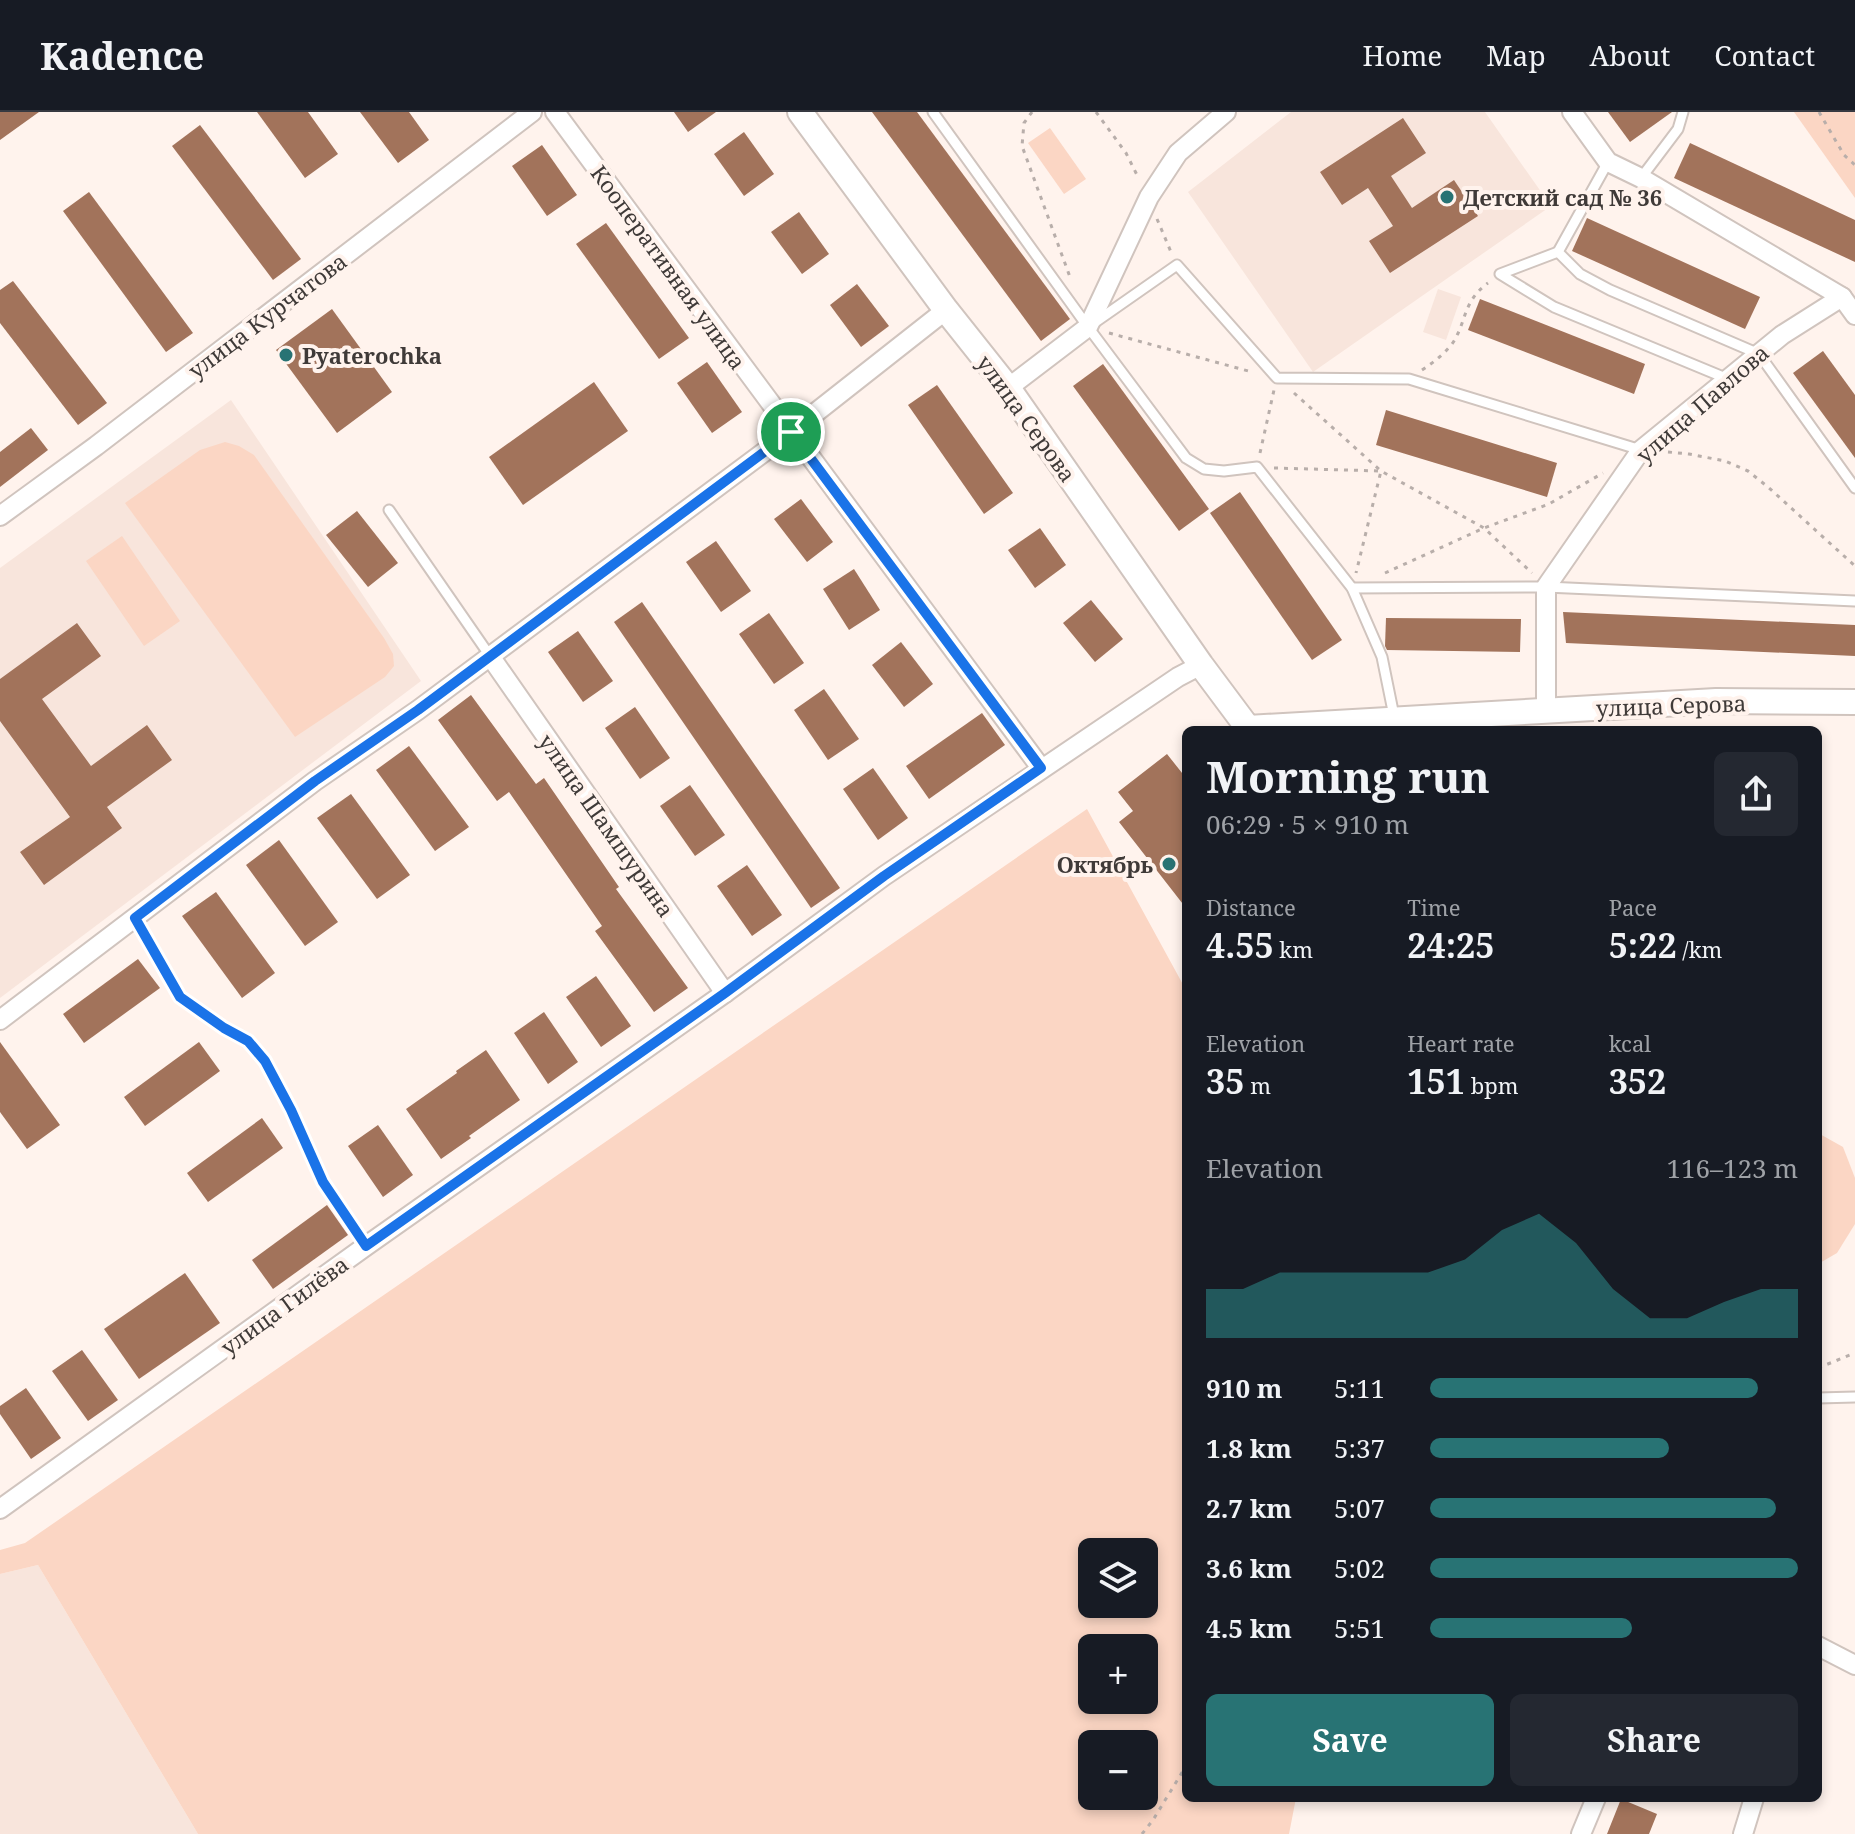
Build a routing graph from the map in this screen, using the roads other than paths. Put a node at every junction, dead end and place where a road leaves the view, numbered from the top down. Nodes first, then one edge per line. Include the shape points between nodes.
1 (532, 112) edge
2 (555, 112) edge
3 (800, 112) edge
4 (933, 112) edge
5 (1226, 112) edge
6 (1572, 112) edge
7 (1683, 112) edge
8 (1608, 162) junction
9 (1641, 178) junction
10 (1558, 252) junction
11 (1842, 297) junction
12 (946, 310) junction
13 (1855, 315) edge
14 (1088, 327) junction
15 (1759, 354) junction
16 (1728, 379) junction
17 (1008, 388) junction
18 (791, 432) junction
19 (1641, 450) junction
20 (1855, 488) edge
21 (389, 510) dead end
22 (0, 516) edge
23 (1546, 587) junction
24 (1352, 588) junction
25 (1855, 601) edge
26 (490, 656) junction
27 (1201, 665) junction
28 (1855, 702) edge
29 (1546, 711) junction
30 (1395, 720) junction
31 (1247, 726) edge
32 (1298, 726) edge
33 (1041, 768) junction
34 (135, 918) junction
35 (725, 993) junction
36 (0, 1020) edge
37 (366, 1246) junction
38 (1855, 1397) edge
39 (1822, 1398) edge
40 (0, 1509) edge
41 (1822, 1648) edge
42 (1855, 1665) edge
43 (1594, 1802) edge
44 (1753, 1802) edge
45 (1581, 1834) edge
46 (1743, 1834) edge

1 - 22 street, улица Курчатова
2 - 18 street, Кооперативная улица
3 - 12 main road, улица Серова
4 - 14 lane
5 - 14 street via 1178,153 1149,197
6 - 8 street
7 - 9 lane via 1678,129
8 - 9 street
8 - 10 lane
9 - 11 street
10 - 15 lane via 1580,274 1610,290
10 - 16 lane via 1500,274 1554,307
11 - 13 street
11 - 15 street, улица Павлова
12 - 17 main road, улица Серова
12 - 18 street
14 - 17 street
14 - 19 lane via 1177,265 1277,378 1409,379
14 - 24 lane via 1186,458 1204,469 1257,467
15 - 16 street, улица Павлова
15 - 20 lane
16 - 19 street, улица Павлова
17 - 27 main road, улица Серова
18 - 26 street
18 - 33 street, Кооперативная улица
19 - 23 street, улица Павлова
21 - 26 lane
23 - 24 lane
23 - 25 lane
23 - 29 street
24 - 30 lane via 1382,657
26 - 34 street
26 - 35 street, улица Шамшурина
27 - 31 main road, улица Серова
27 - 33 street, улица Гилёва
28 - 29 main road, улица Серова via 1716,701
29 - 30 main road, улица Серова
30 - 32 main road, улица Серова
33 - 35 street, улица Гилёва
34 - 36 street
34 - 37 lane via 180,997 248,1041 265,1061 323,1182
35 - 37 street, улица Гилёва
37 - 40 street, улица Гилёва
38 - 39 lane
41 - 42 street
43 - 45 street
44 - 46 street

